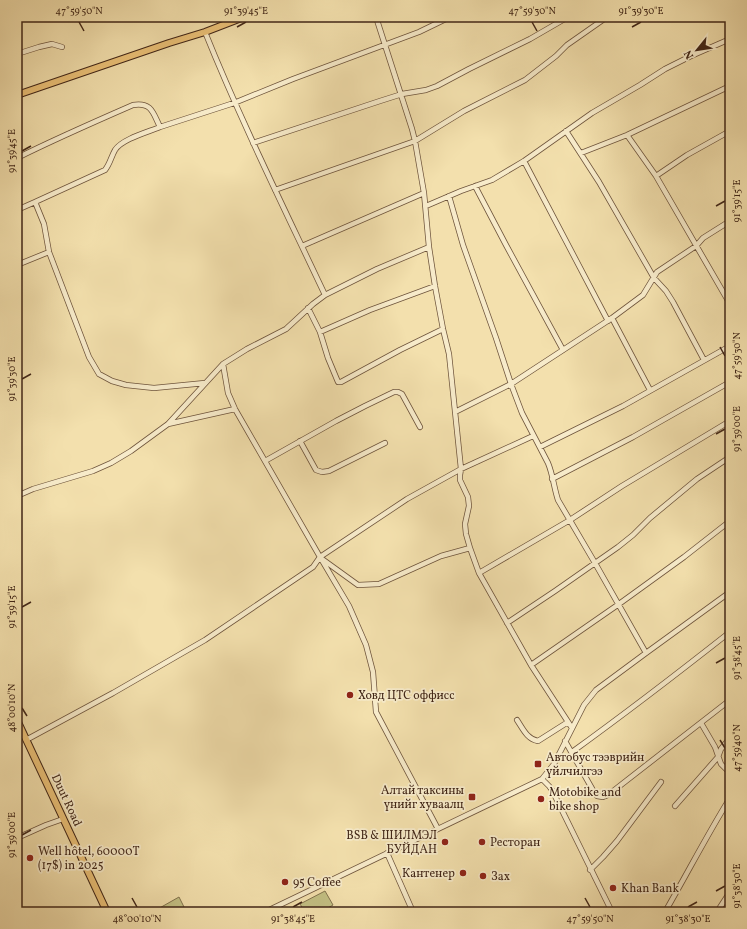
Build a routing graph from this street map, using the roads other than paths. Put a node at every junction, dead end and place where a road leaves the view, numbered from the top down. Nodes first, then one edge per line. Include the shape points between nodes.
1 (244, 17) edge
2 (376, 17) edge
3 (450, 17) edge
4 (568, 17) edge
5 (607, 17) edge
6 (234, 19) edge
7 (204, 32) junction
8 (730, 39) edge
9 (385, 45) junction
10 (62, 47) dead end
11 (17, 54) edge
12 (730, 86) edge
13 (402, 94) junction
14 (17, 95) edge
15 (234, 102) junction
16 (160, 127) junction
17 (566, 131) junction
18 (730, 131) edge
19 (627, 135) junction
20 (415, 141) junction
21 (253, 143) junction
22 (581, 153) junction
23 (17, 158) edge
24 (524, 162) junction
25 (656, 176) junction
26 (475, 186) junction
27 (275, 190) junction
28 (424, 193) junction
29 (449, 196) junction
30 (35, 202) junction
31 (426, 206) junction
32 (17, 210) edge
33 (730, 221) edge
34 (302, 246) junction
35 (696, 246) junction
36 (429, 247) junction
37 (50, 252) junction
38 (17, 265) edge
39 (654, 278) junction
40 (435, 286) junction
41 (325, 295) junction
42 (730, 304) edge
43 (308, 308) junction
44 (610, 319) junction
45 (443, 329) junction
46 (320, 332) junction
47 (730, 346) edge
48 (563, 350) junction
49 (704, 360) junction
50 (223, 364) junction
51 (730, 382) edge
52 (205, 383) junction
53 (511, 384) junction
54 (650, 390) junction
55 (235, 409) junction
56 (455, 412) junction
57 (730, 421) edge
58 (168, 424) junction
59 (420, 426) dead end
60 (533, 436) junction
61 (300, 441) junction
62 (385, 443) dead end
63 (540, 447) junction
64 (730, 457) edge
65 (265, 461) junction
66 (461, 469) junction
67 (552, 480) junction
68 (17, 496) edge
69 (570, 520) junction
70 (730, 521) edge
71 (470, 548) junction
72 (320, 558) junction
73 (595, 563) junction
74 (479, 573) junction
75 (730, 592) edge
76 (619, 604) junction
77 (507, 623) junction
78 (730, 632) edge
79 (646, 653) junction
80 (531, 665) junction
81 (730, 700) edge
82 (17, 720) edge
83 (517, 720) dead end
84 (568, 722) junction
85 (701, 723) junction
86 (572, 728) junction
87 (730, 738) edge
88 (26, 740) junction
89 (566, 741) junction
90 (572, 752) junction
91 (718, 757) junction
92 (730, 773) edge
93 (542, 779) junction
94 (661, 782) dead end
95 (730, 798) edge
96 (675, 806) dead end
97 (63, 818) junction
98 (438, 829) junction
99 (17, 838) edge
100 (387, 853) junction
101 (590, 870) junction
102 (729, 896) edge
103 (107, 912) edge
104 (265, 912) edge
105 (413, 912) edge
106 (612, 912) edge
107 (665, 912) edge
108 (717, 912) edge

1 - 6 main road
2 - 9 street
3 - 9 street
4 - 13 street via 438,86
5 - 20 street via 567,45 525,80 464,111
6 - 7 main road
7 - 14 main road
7 - 15 street
8 - 17 street via 665,69
9 - 13 street
9 - 15 street
10 - 11 street via 52,44
12 - 19 street
13 - 20 street
13 - 21 street
15 - 16 street
15 - 21 street
16 - 23 street via 148,106 133,105
16 - 30 street via 122,143 105,170
17 - 22 street
17 - 24 street
18 - 25 street
19 - 22 street
19 - 25 street
20 - 27 street
20 - 28 street
21 - 27 street
22 - 39 street
24 - 26 street via 492,180
24 - 44 street
25 - 35 street
26 - 29 street
26 - 48 street
27 - 34 street
28 - 31 street
28 - 34 street
29 - 31 street
29 - 53 street via 463,245
30 - 32 street
30 - 37 street via 44,224
31 - 36 street
33 - 35 street via 703,238
34 - 41 street
35 - 39 street via 657,272
35 - 42 street
36 - 40 street
36 - 41 street
37 - 38 street
37 - 52 street via 89,358 99,374 126,385 154,388
39 - 44 street via 643,296
39 - 49 street via 673,302
40 - 45 street
40 - 46 street
41 - 43 street
43 - 46 street
43 - 50 street via 286,329
44 - 48 street
44 - 54 street
45 - 46 street via 341,382 338,382
45 - 56 street via 449,354
47 - 49 street
48 - 53 street
49 - 54 street
50 - 52 street
50 - 55 street via 228,393
51 - 67 street
52 - 58 street
53 - 56 street
53 - 60 street
54 - 63 street
55 - 58 street
55 - 65 street
56 - 66 street
57 - 69 street
58 - 68 street via 131,451 102,467
59 - 61 street via 402,394 394,392
60 - 63 street
60 - 66 street
61 - 62 street via 316,470 322,472 329,471
61 - 65 street
63 - 67 street via 548,463
64 - 73 street via 697,479 618,548
65 - 72 street
66 - 71 street via 460,480 468,497 465,524
66 - 72 street via 407,500
67 - 69 street via 558,500
69 - 73 street
69 - 74 street
70 - 76 street
71 - 72 street via 441,556 379,584 358,585
71 - 74 street
72 - 88 street via 313,567 205,640
72 - 98 street via 349,606 366,645 373,672 376,712
73 - 76 street
73 - 77 street
74 - 77 street
75 - 79 street
76 - 79 street
76 - 80 street
77 - 80 street
78 - 90 street via 636,706
79 - 86 street via 592,694
80 - 84 street
81 - 85 street
82 - 88 main road, Duut Road
83 - 84 street via 532,740 538,741
84 - 86 street
85 - 90 street via 603,797 597,796 594,792
85 - 91 street
86 - 89 street
87 - 91 street
88 - 97 main road, Duut Road
89 - 90 street
89 - 93 street via 554,764
91 - 92 street via 720,764
91 - 96 street
93 - 98 street
93 - 101 street via 552,790
94 - 101 street via 617,841
95 - 107 street
97 - 99 street
97 - 103 main road, Duut Road
98 - 100 street
100 - 104 street
100 - 105 street
101 - 106 street
102 - 108 street

